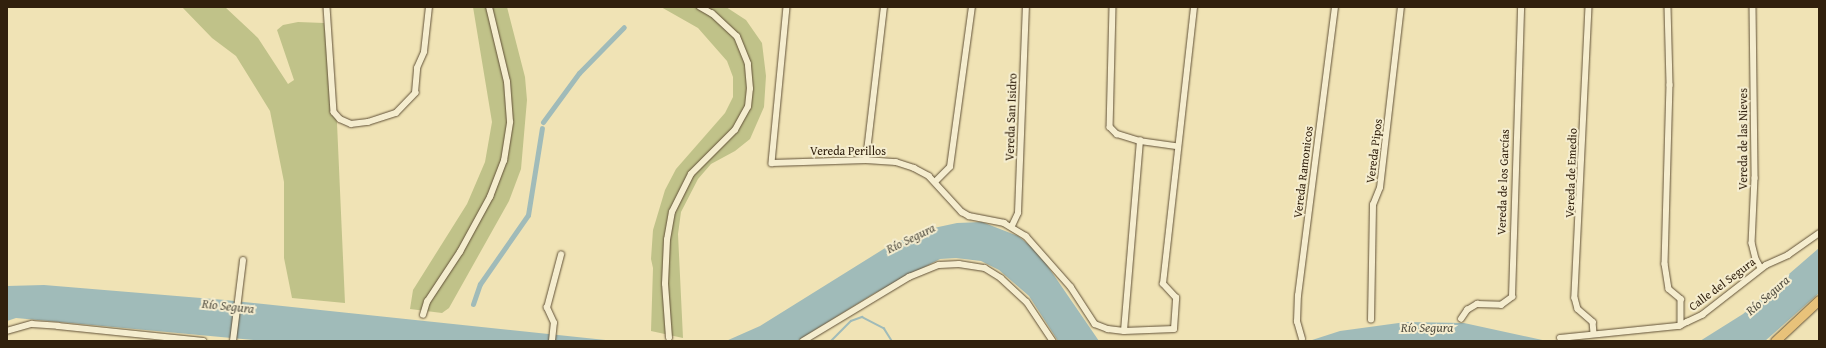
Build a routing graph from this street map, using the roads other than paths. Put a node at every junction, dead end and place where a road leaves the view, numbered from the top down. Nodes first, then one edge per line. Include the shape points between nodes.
1 (327, 7) edge
2 (429, 7) edge
3 (489, 7) edge
4 (700, 7) edge
5 (787, 7) edge
6 (884, 7) edge
7 (972, 7) edge
8 (1026, 7) edge
9 (1113, 7) edge
10 (1194, 7) edge
11 (1335, 7) edge
12 (1401, 7) edge
13 (1521, 7) edge
14 (1589, 7) edge
15 (1668, 7) edge
16 (1753, 7) edge
17 (1140, 141) junction
18 (1177, 146) junction
19 (866, 160) junction
20 (935, 182) junction
21 (1012, 226) junction
22 (1819, 233) edge
23 (561, 255) dead end
24 (243, 261) dead end
25 (1761, 268) junction
26 (1819, 300) edge
27 (423, 314) dead end
28 (1461, 319) dead end
29 (1371, 320) dead end
30 (1681, 325) junction
31 (7, 331) edge
32 (1124, 331) junction
33 (1594, 333) junction
34 (669, 338) dead end
35 (1560, 338) dead end
36 (1302, 339) dead end
37 (203, 341) edge
38 (233, 341) edge
39 (552, 341) edge
40 (803, 341) edge
41 (1053, 341) edge
42 (1775, 341) edge

1 - 2 street via 334,112 340,119 351,124 368,122 396,113 415,93 415,76 424,52
3 - 27 street via 507,82 510,122 504,161 490,197 460,252 427,302
4 - 34 street via 712,14 737,37 748,64 750,88 748,107 735,130 692,174 672,212 667,240 665,284
5 - 19 street, Vereda Perillos via 772,163
6 - 19 street
7 - 20 street via 950,167
8 - 21 street, Vereda San Isidro via 1018,213
9 - 17 street via 1110,127 1117,134
10 - 18 street
11 - 36 street, Vereda Ramonicos via 1298,296 1297,322
12 - 29 street, Vereda Pipos via 1380,188 1372,205
13 - 28 street, Vereda de los Garcías via 1512,297 1501,305 1477,304 1467,310
14 - 33 street, Vereda de Emedio via 1576,298 1578,309 1593,322
15 - 30 street via 1670,85 1665,264 1669,289 1681,299
16 - 25 street, Vereda de las Nieves via 1755,178 1752,243
17 - 18 street
17 - 32 street
18 - 32 street via 1163,284 1176,298 1174,329
19 - 20 street, Vereda Perillos via 896,162 929,176
20 - 21 street, Vereda Perillos via 962,212
21 - 32 street, Vereda Perillos via 1044,253 1095,324
22 - 25 street, Calle del Segura via 1788,255
23 - 39 street via 547,308 554,323
24 - 38 street
25 - 30 street, Calle del Segura via 1702,315
26 - 42 main road
30 - 33 street, Calle del Segura
31 - 37 street via 32,324
33 - 35 street, Calle del Segura
40 - 41 street via 909,277 939,265 959,264 985,268 1002,278 1028,302

